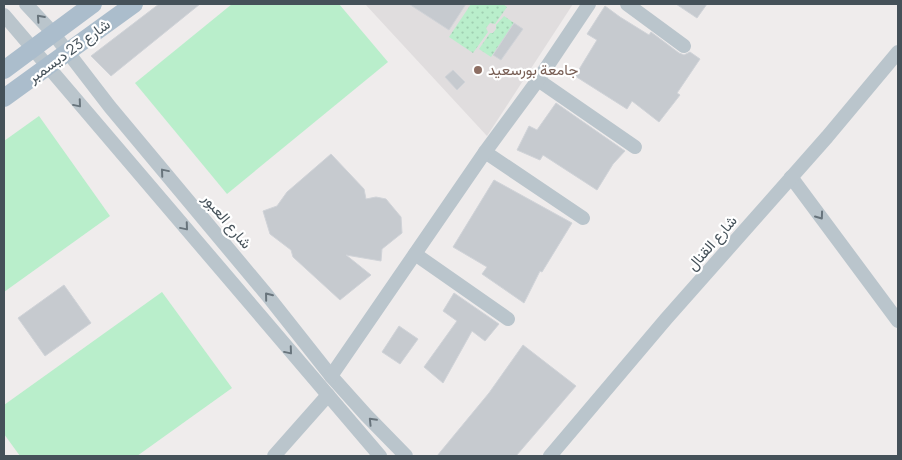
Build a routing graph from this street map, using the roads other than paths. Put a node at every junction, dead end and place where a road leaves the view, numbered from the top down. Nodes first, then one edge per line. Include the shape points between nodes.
1 (26, 4) edge
2 (93, 4) edge
3 (134, 4) edge
4 (589, 4) edge
5 (627, 4) edge
6 (4, 15) edge
7 (53, 33) junction
8 (684, 46) dead end
9 (32, 49) junction
10 (67, 52) junction
11 (898, 52) edge
12 (47, 67) junction
13 (4, 70) edge
14 (538, 80) junction
15 (4, 98) edge
16 (634, 146) dead end
17 (485, 152) junction
18 (792, 177) junction
19 (583, 218) dead end
20 (225, 244) junction
21 (415, 254) junction
22 (209, 256) junction
23 (508, 319) dead end
24 (898, 321) edge
25 (331, 376) junction
26 (328, 395) junction
27 (274, 456) edge
28 (380, 456) edge
29 (406, 456) edge
30 (550, 456) edge

7 -> 1 street, شارع العبور
2 - 7 main road, شارع 23 ديسمبر
3 - 10 main road, شارع 23 ديسمبر
4 - 14 street
5 - 8 street
6 - 9 street
7 - 9 main road, شارع 23 ديسمبر
7 - 10 street, شارع العبور
9 - 12 street
9 - 13 main road, شارع 23 ديسمبر
10 - 12 main road, شارع 23 ديسمبر
20 -> 10 street, شارع العبور
11 - 18 street, شارع القنال
12 - 15 main road, شارع 23 ديسمبر
12 -> 22 street
14 - 16 street
14 - 17 street
17 - 19 street
17 - 21 street
18 -> 24 street
18 - 30 street, شارع القنال
20 - 22 street
25 -> 20 street, شارع العبور
21 - 23 street
21 - 25 street
22 -> 26 street
29 -> 25 street, شارع العبور
26 - 27 street
26 - 28 street

